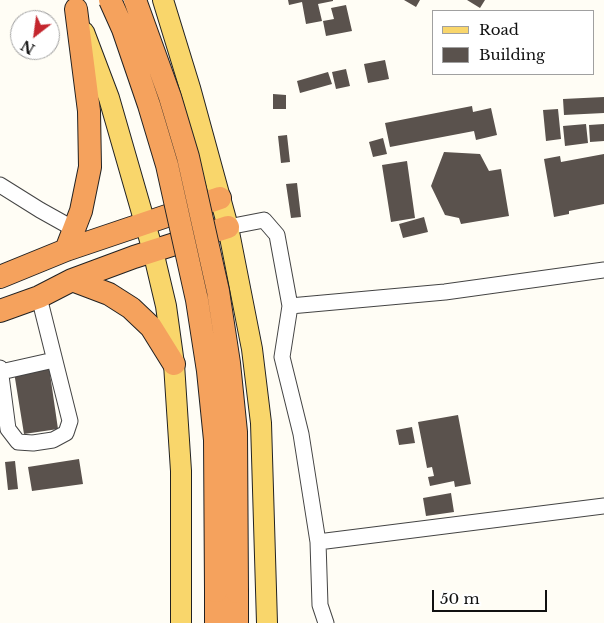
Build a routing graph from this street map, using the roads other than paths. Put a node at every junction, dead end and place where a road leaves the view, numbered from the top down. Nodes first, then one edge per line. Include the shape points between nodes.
1 (110, 0) edge
2 (135, 0) edge
3 (163, 0) edge
4 (74, 4) edge
5 (0, 185) edge
6 (220, 198) junction
7 (144, 223) junction
8 (228, 227) junction
9 (74, 228) junction
10 (66, 250) junction
11 (152, 251) junction
12 (604, 270) edge
13 (0, 277) edge
14 (72, 280) junction
15 (40, 297) junction
16 (290, 306) junction
17 (0, 311) edge
18 (54, 360) junction
19 (174, 364) junction
20 (0, 370) edge
21 (604, 506) edge
22 (318, 542) junction
23 (227, 592) junction
24 (181, 623) edge
25 (216, 623) edge
26 (237, 623) edge
27 (266, 623) edge
28 (326, 623) edge

1 - 23 highway, bridge via 123,29 167,165 197,300 208,371
2 - 23 highway, bridge via 188,157 218,291 236,432
3 - 6 main road
4 - 7 main road via 109,98
4 - 9 highway via 89,111 90,167
5 - 9 street
6 - 7 highway
6 - 8 main road
7 - 10 highway
7 - 11 main road
8 - 11 highway
8 - 16 street via 264,220 277,234
8 - 27 main road via 252,349 261,424
9 - 10 highway
10 - 13 highway
11 - 14 highway
11 - 19 main road via 166,306
12 - 16 street via 445,292
14 - 15 highway
14 - 19 highway via 109,294 131,308 151,328
15 - 17 highway
15 - 18 street
16 - 22 street via 282,357 301,434
18 - 20 street
18 - 20 street via 70,420 66,433 53,440 18,442 8,429
19 - 24 main road via 181,471
21 - 22 street
22 - 28 street via 320,605
23 - 25 highway
23 - 26 highway

